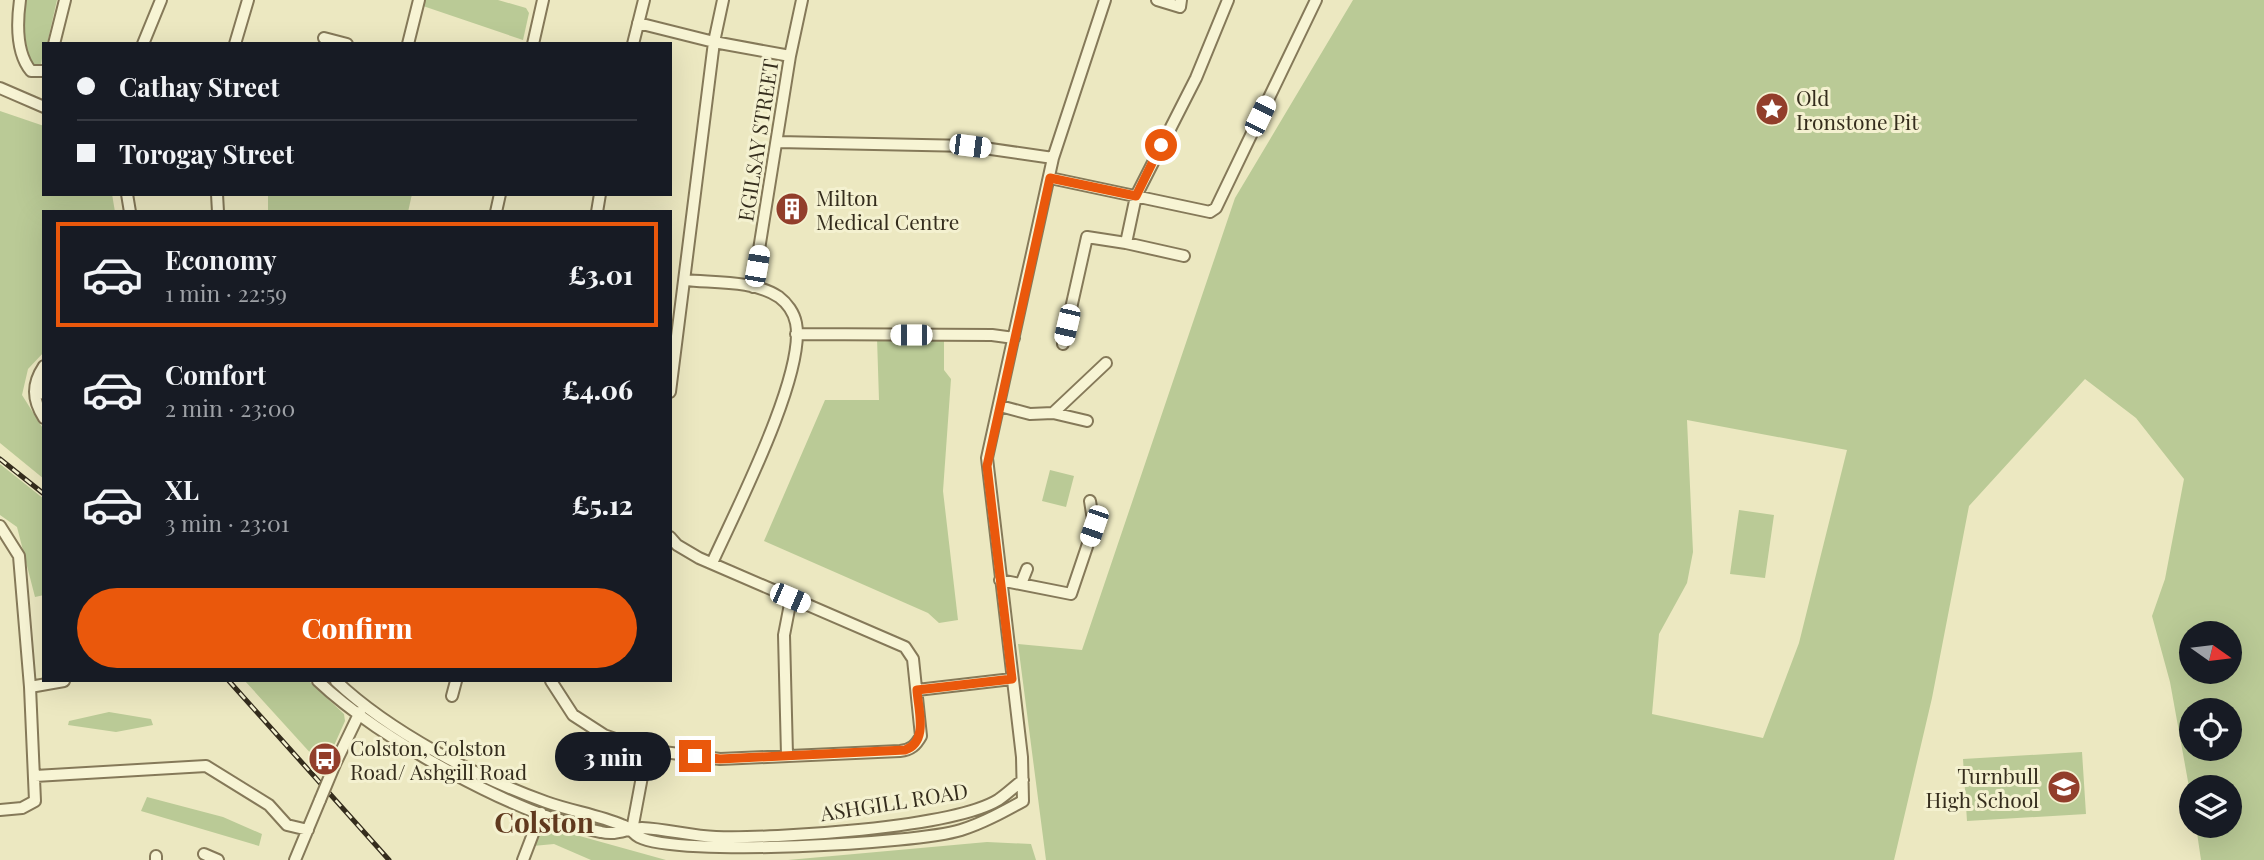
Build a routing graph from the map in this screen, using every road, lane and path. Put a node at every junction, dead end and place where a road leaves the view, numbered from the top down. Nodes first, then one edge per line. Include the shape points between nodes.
1 (20, 0) edge
2 (65, 0) edge
3 (161, 0) edge
4 (248, 0) edge
5 (419, 0) edge
6 (644, 0) edge
7 (723, 0) edge
8 (802, 0) edge
9 (1105, 0) edge
10 (1157, 0) edge
11 (1181, 0) edge
12 (1228, 0) edge
13 (1316, 0) edge
14 (540, 1) edge
15 (638, 23) junction
16 (324, 38) dead end
17 (54, 42) edge
18 (144, 42) edge
19 (236, 42) edge
20 (339, 42) edge
21 (408, 42) edge
22 (533, 42) edge
23 (633, 42) edge
24 (714, 43) junction
25 (790, 56) junction
26 (42, 71) edge
27 (0, 88) edge
28 (42, 106) edge
29 (778, 142) junction
30 (1053, 158) junction
31 (1050, 178) junction
32 (1136, 196) junction
33 (1126, 243) junction
34 (1184, 257) dead end
35 (685, 280) junction
36 (753, 287) junction
37 (796, 334) junction
38 (1014, 338) junction
39 (1063, 344) dead end
40 (1106, 363) dead end
41 (42, 371) edge
42 (672, 377) edge
43 (1000, 405) junction
44 (42, 413) edge
45 (1053, 413) junction
46 (1087, 421) dead end
47 (1090, 501) dead end
48 (0, 526) edge
49 (672, 539) edge
50 (712, 564) junction
51 (1027, 569) dead end
52 (1000, 579) junction
53 (1021, 584) junction
54 (790, 598) junction
55 (1012, 679) junction
56 (58, 682) edge
57 (319, 682) edge
58 (337, 682) edge
59 (456, 682) edge
60 (552, 682) edge
61 (30, 687) junction
62 (917, 690) junction
63 (452, 696) dead end
64 (361, 711) junction
65 (647, 750) junction
66 (787, 755) junction
67 (35, 776) junction
68 (1023, 780) junction
69 (0, 810) edge
70 (541, 813) junction
71 (307, 830) junction
72 (632, 830) junction
73 (204, 854) dead end
74 (218, 860) edge
75 (296, 860) edge
76 (523, 860) edge

1 - 26 street via 19,46 24,63 31,71
2 - 17 street
3 - 18 street
4 - 19 street
5 - 21 street
6 - 15 street
7 - 24 street
8 - 25 street, EGILSAY STREET
9 - 30 street
10 - 11 street via 1180,7
12 - 32 street via 1196,78
13 - 32 street via 1216,208 1210,212
14 - 22 street
15 - 23 street
15 - 24 street
16 - 20 street
24 - 25 street
24 - 35 street
25 - 29 street, EGILSAY STREET
27 - 28 street
29 - 30 street via 970,146
29 - 36 street, EGILSAY STREET
30 - 31 street
31 - 32 street
31 - 38 street
32 - 33 street
33 - 34 street
33 - 39 street via 1087,236
35 - 36 street
35 - 42 street
36 - 37 street via 779,297 793,312
37 - 38 street
37 - 50 street via 793,365 769,434
38 - 43 street
40 - 45 street
41 - 44 street via 33,391
43 - 45 street via 1030,414
43 - 52 street via 987,466
45 - 46 street
47 - 53 street via 1094,526 1071,594
48 - 61 street via 19,556
49 - 50 street
50 - 54 street
51 - 53 street
52 - 53 street
52 - 55 street
54 - 62 street via 905,647 914,659
54 - 66 street via 784,635
55 - 62 street
55 - 68 street
56 - 61 street
57 - 64 street, ASHGILL ROAD
58 - 64 street, ASHGILL ROAD
59 - 63 street
60 - 65 street via 573,715 604,735
61 - 67 street
62 - 66 street via 920,736 912,748
64 - 70 street, ASHGILL ROAD via 467,780
64 - 71 street, bridge
64 - 72 street, ASHGILL ROAD via 495,781
65 - 66 street via 720,759
65 - 72 street
67 - 69 street via 35,801 22,808
67 - 71 street via 206,766 269,805 287,825
68 - 72 street, ASHGILL ROAD via 998,800 968,812 890,825 714,837
68 - 72 street, ASHGILL ROAD via 1023,801 960,830 919,838 728,848 659,841 638,837
70 - 72 street, ASHGILL ROAD via 600,832
70 - 76 street
71 - 75 street
73 - 74 street

